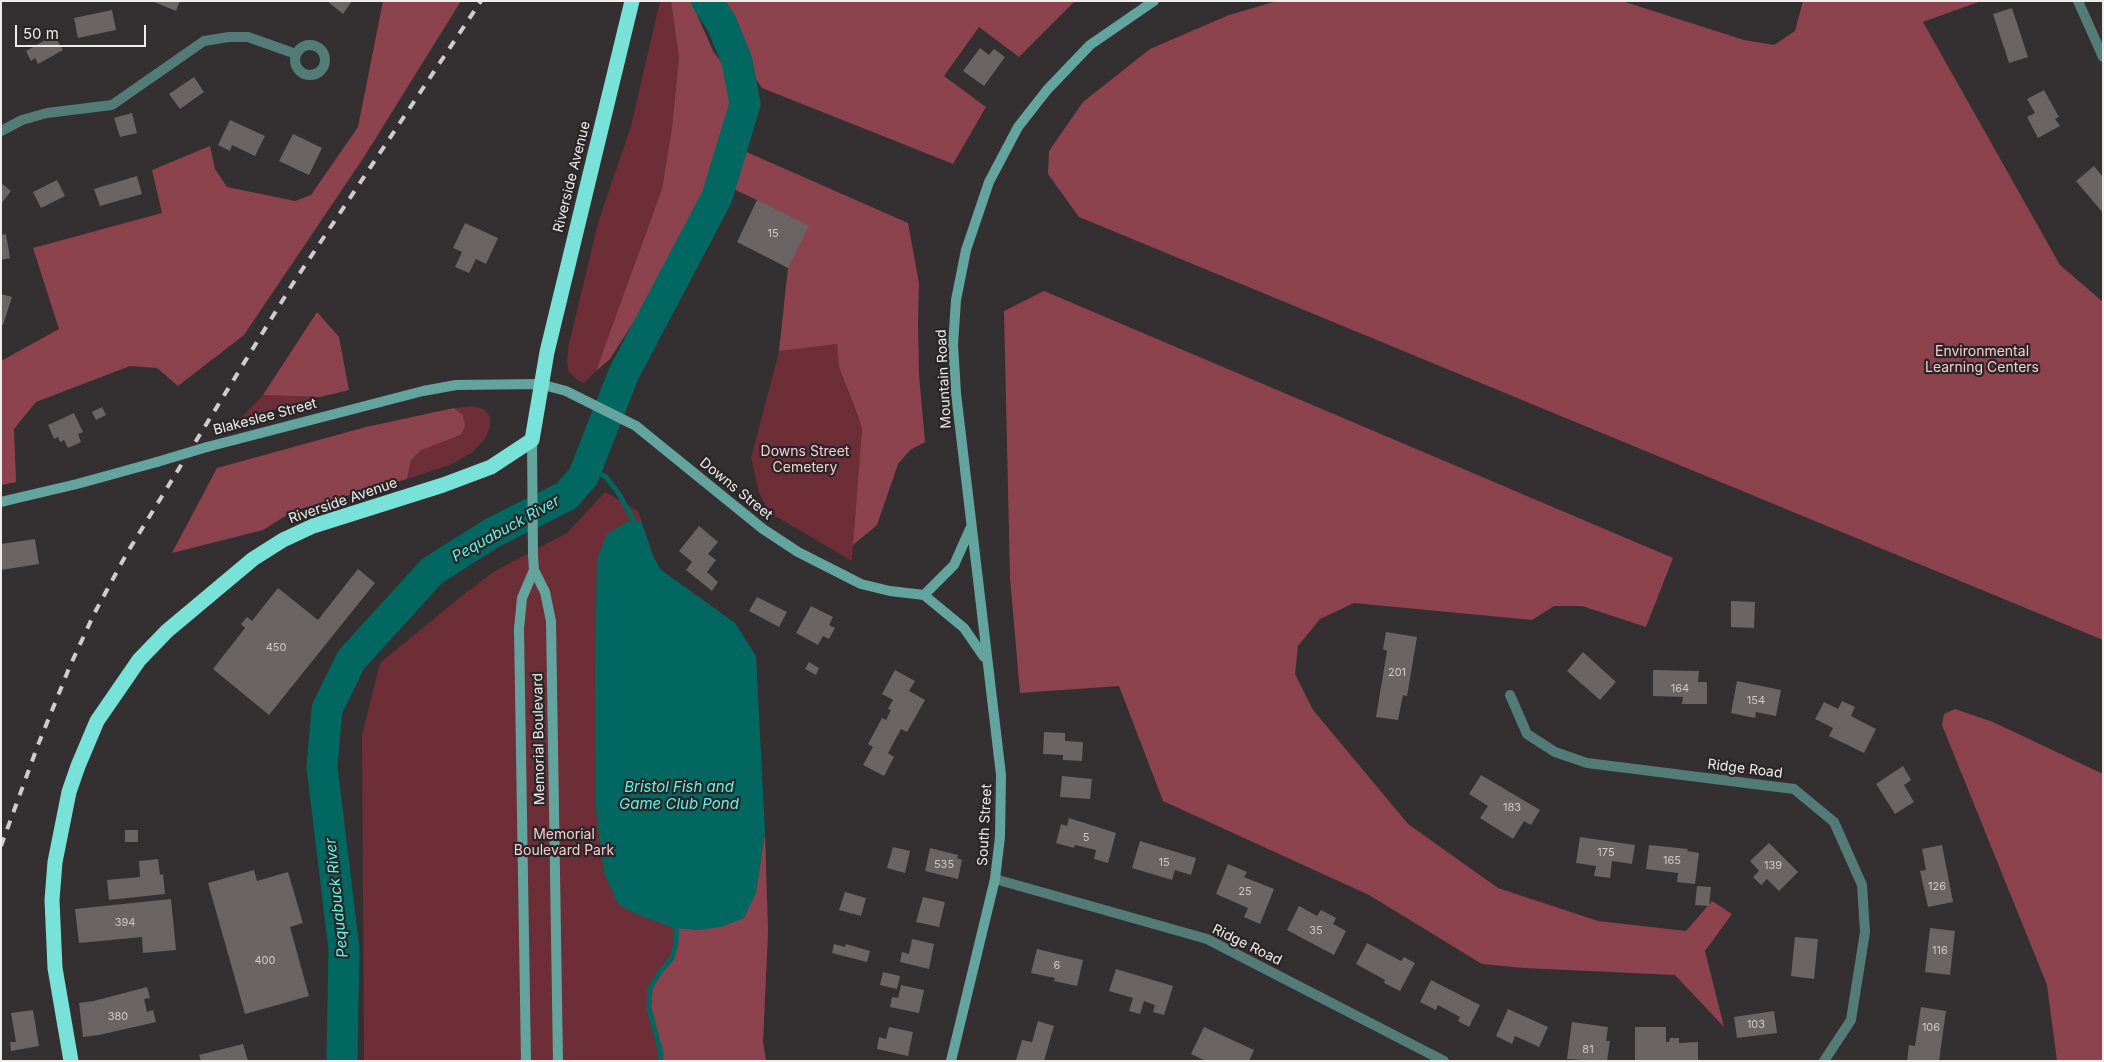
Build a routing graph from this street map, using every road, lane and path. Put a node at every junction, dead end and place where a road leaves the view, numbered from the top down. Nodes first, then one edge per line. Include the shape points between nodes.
1 (632, 1) edge
2 (1154, 1) edge
3 (2078, 1) edge
4 (296, 54) dead end
5 (2103, 57) edge
6 (1, 131) edge
7 (540, 384) junction
8 (532, 440) junction
9 (1, 502) edge
10 (971, 525) junction
11 (534, 570) junction
12 (978, 587) joint
13 (924, 595) junction
14 (987, 662) junction
15 (1510, 695) dead end
16 (995, 879) junction
17 (71, 1061) edge
18 (526, 1061) edge
19 (558, 1061) edge
20 (950, 1061) edge
21 (1444, 1061) edge
22 (1824, 1061) edge

1 - 7 highway, Riverside Avenue
2 - 10 main road, Mountain Road via 1090,45 1047,90 1018,127 989,182 966,250 956,300 953,345
3 - 5 street
4 - 6 street via 248,37 204,41 112,105 47,113 22,120
7 - 8 highway, Riverside Avenue
7 - 9 main road, Blakeslee Street, bridge via 456,385 423,391
7 - 13 main road, Downs Street via 566,391 636,426 763,529 798,552 861,584
8 - 11 main road, Memorial Boulevard
8 - 17 highway, Riverside Avenue via 490,466 443,485 314,526 283,540 253,559 167,631 116,690 97,721 78,766 62,820 55,862 52,917 55,968
10 - 12 main road, Mountain Road
10 - 13 main road via 954,565
11 - 18 main road, Memorial Boulevard via 522,598 519,629
11 - 19 main road, Memorial Boulevard via 546,592 551,621
12 - 14 main road, South Street
13 - 14 main road via 964,628
14 - 16 main road, South Street via 1001,775 1000,837
15 - 22 street, Ridge Road via 1527,734 1556,752 1587,763 1794,789 1834,822 1862,885 1865,932 1851,1020
16 - 20 main road, South Street
16 - 21 street, Ridge Road via 1206,939

